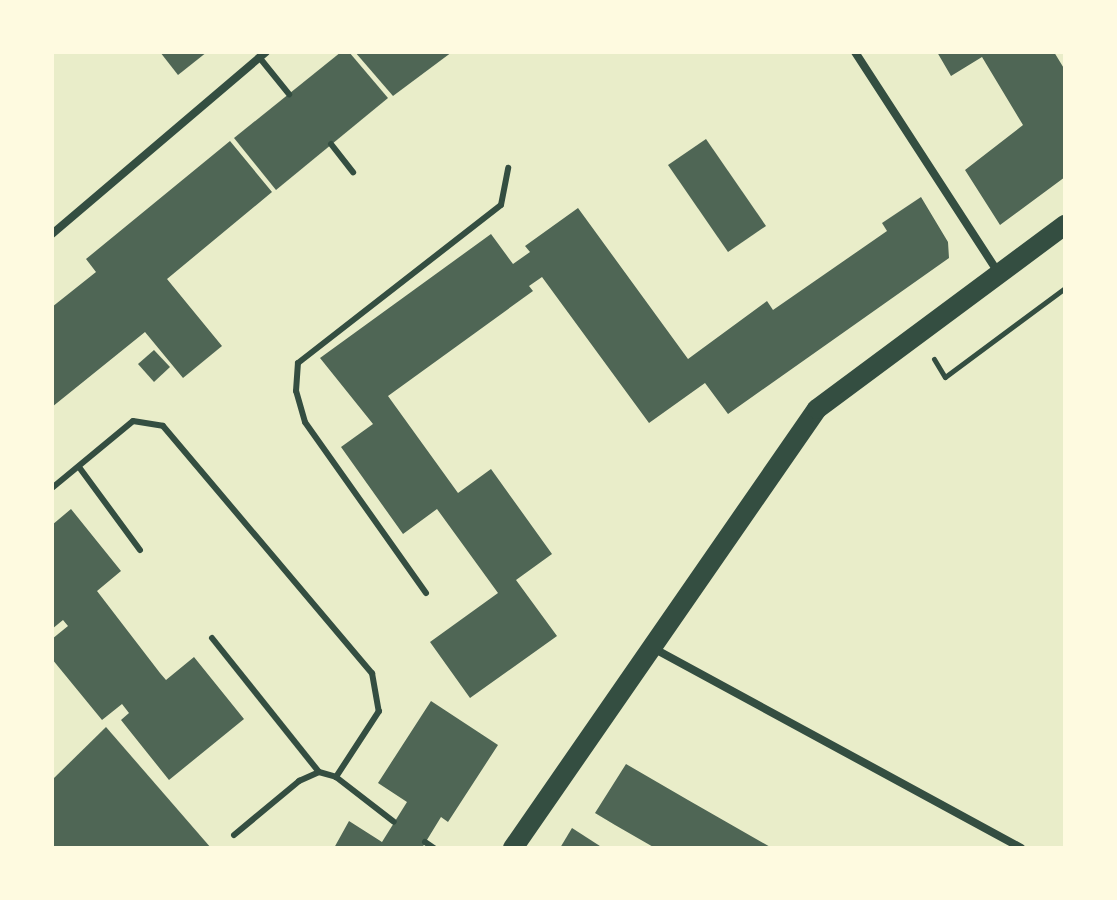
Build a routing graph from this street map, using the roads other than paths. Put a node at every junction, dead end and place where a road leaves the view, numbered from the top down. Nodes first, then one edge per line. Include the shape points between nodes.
1 (855, 52) edge
2 (262, 55) edge
3 (289, 94) dead end
4 (331, 144) dead end
5 (508, 168) dead end
6 (353, 172) dead end
7 (1065, 225) edge
8 (52, 234) edge
9 (999, 274) junction
10 (79, 467) junction
11 (52, 488) edge
12 (140, 550) dead end
13 (426, 593) dead end
14 (212, 638) dead end
15 (651, 647) junction
16 (319, 772) junction
17 (336, 777) junction
18 (394, 822) dead end
19 (234, 835) dead end
20 (425, 842) dead end
21 (434, 848) edge
22 (513, 848) edge
23 (1021, 848) edge

1 - 9 street
2 - 3 lane
2 - 8 street
4 - 6 lane
5 - 13 lane via 501,205 298,363 296,391 305,422
7 - 9 main road
9 - 15 main road via 817,409
10 - 11 lane
10 - 12 lane
10 - 17 lane via 133,421 163,426 372,673 379,711
14 - 16 lane
15 - 22 main road
15 - 23 street
16 - 17 lane
16 - 19 lane via 299,781
17 - 18 lane
20 - 21 lane

